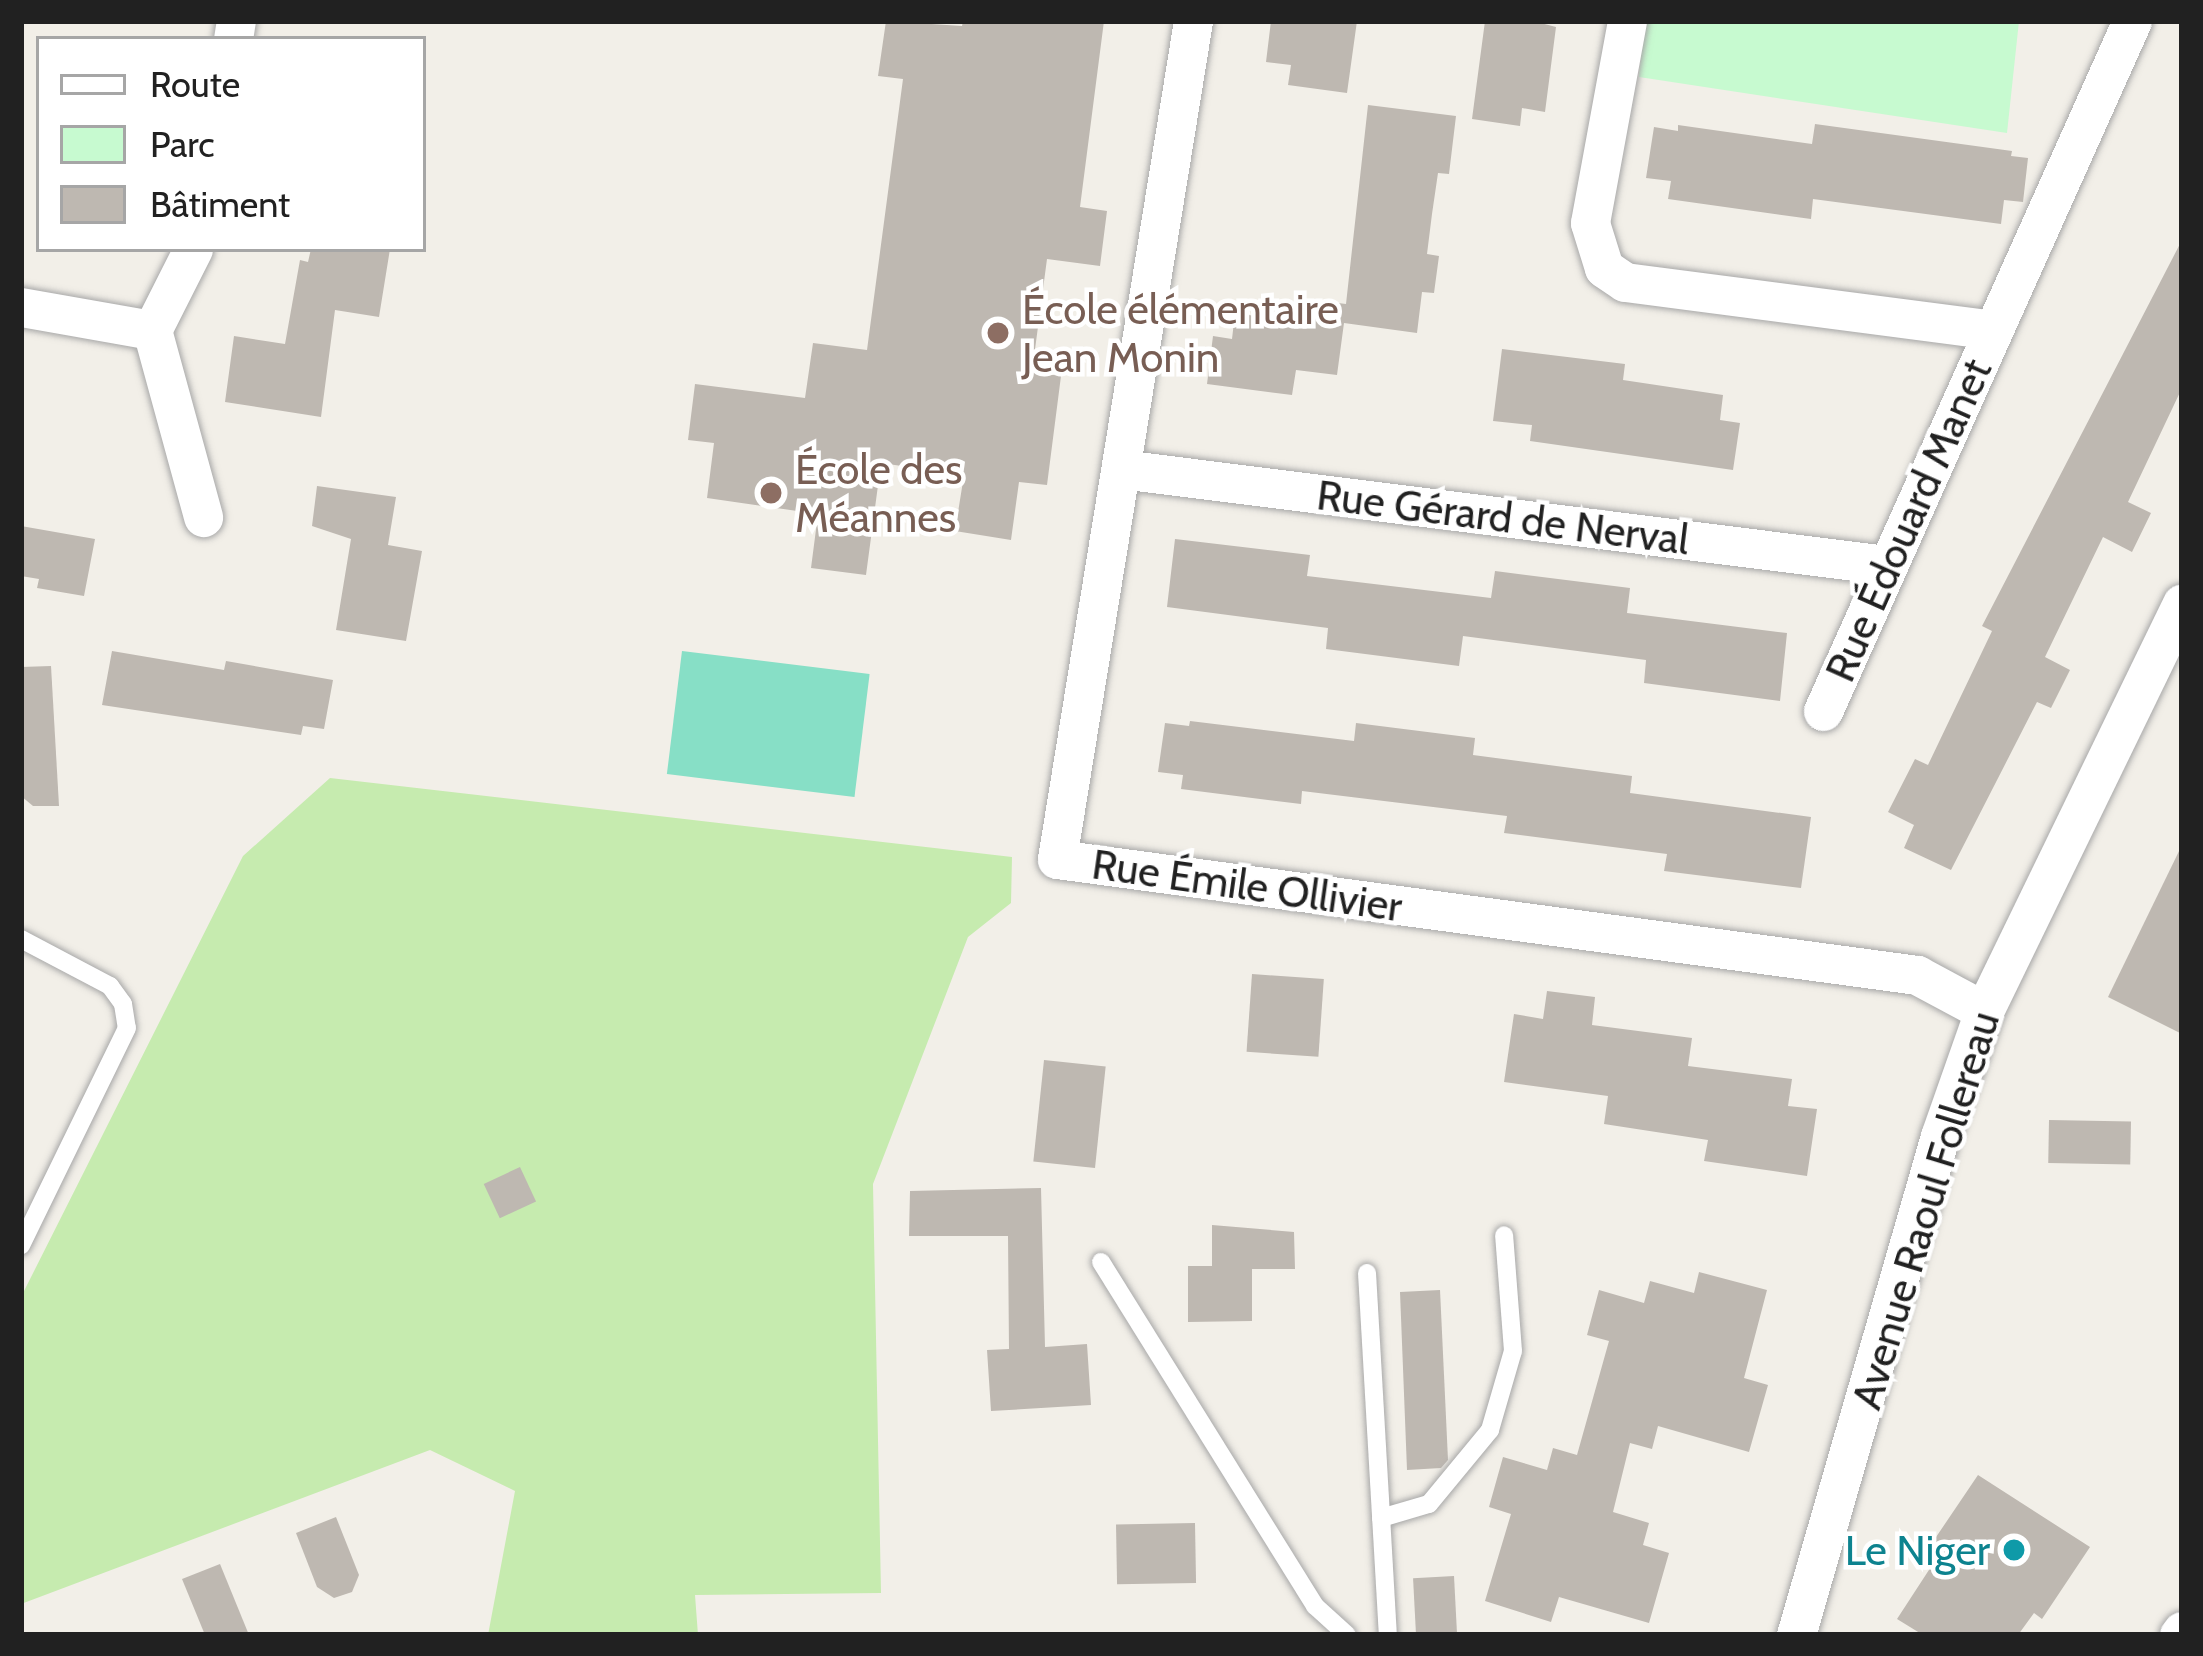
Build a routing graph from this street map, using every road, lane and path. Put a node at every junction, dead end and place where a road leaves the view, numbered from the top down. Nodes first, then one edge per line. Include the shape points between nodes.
1 (1193, 21) edge
2 (1627, 21) edge
3 (2132, 21) edge
4 (191, 252) edge
5 (21, 307) edge
6 (1993, 329) junction
7 (152, 330) junction
8 (1121, 469) junction
9 (203, 518) dead end
10 (1886, 565) junction
11 (2182, 604) edge
12 (1823, 711) dead end
13 (21, 939) edge
14 (1984, 1011) junction
15 (1504, 1234) dead end
16 (21, 1245) edge
17 (1101, 1262) dead end
18 (1367, 1273) dead end
19 (1381, 1517) junction
20 (1347, 1635) edge
21 (1388, 1635) edge
22 (1796, 1635) edge

1 - 8 street, Rue Émile Ollivier
2 - 6 street, Rue Édouard Manet via 1590,223 1604,268 1625,282
3 - 6 street, Rue Édouard Manet
4 - 7 street
5 - 7 street
6 - 10 street, Rue Édouard Manet
7 - 9 street
8 - 10 street, Rue Gérard de Nerval
8 - 14 street, Rue Émile Ollivier via 1057,859 1917,975
10 - 12 street, Rue Édouard Manet
11 - 14 street, Avenue Raoul Follereau
13 - 16 lane via 110,986 127,1028
14 - 22 street, Avenue Raoul Follereau via 1940,1136
15 - 19 lane via 1513,1351 1490,1430 1429,1504
17 - 20 lane via 1316,1606
18 - 19 lane
19 - 21 lane

